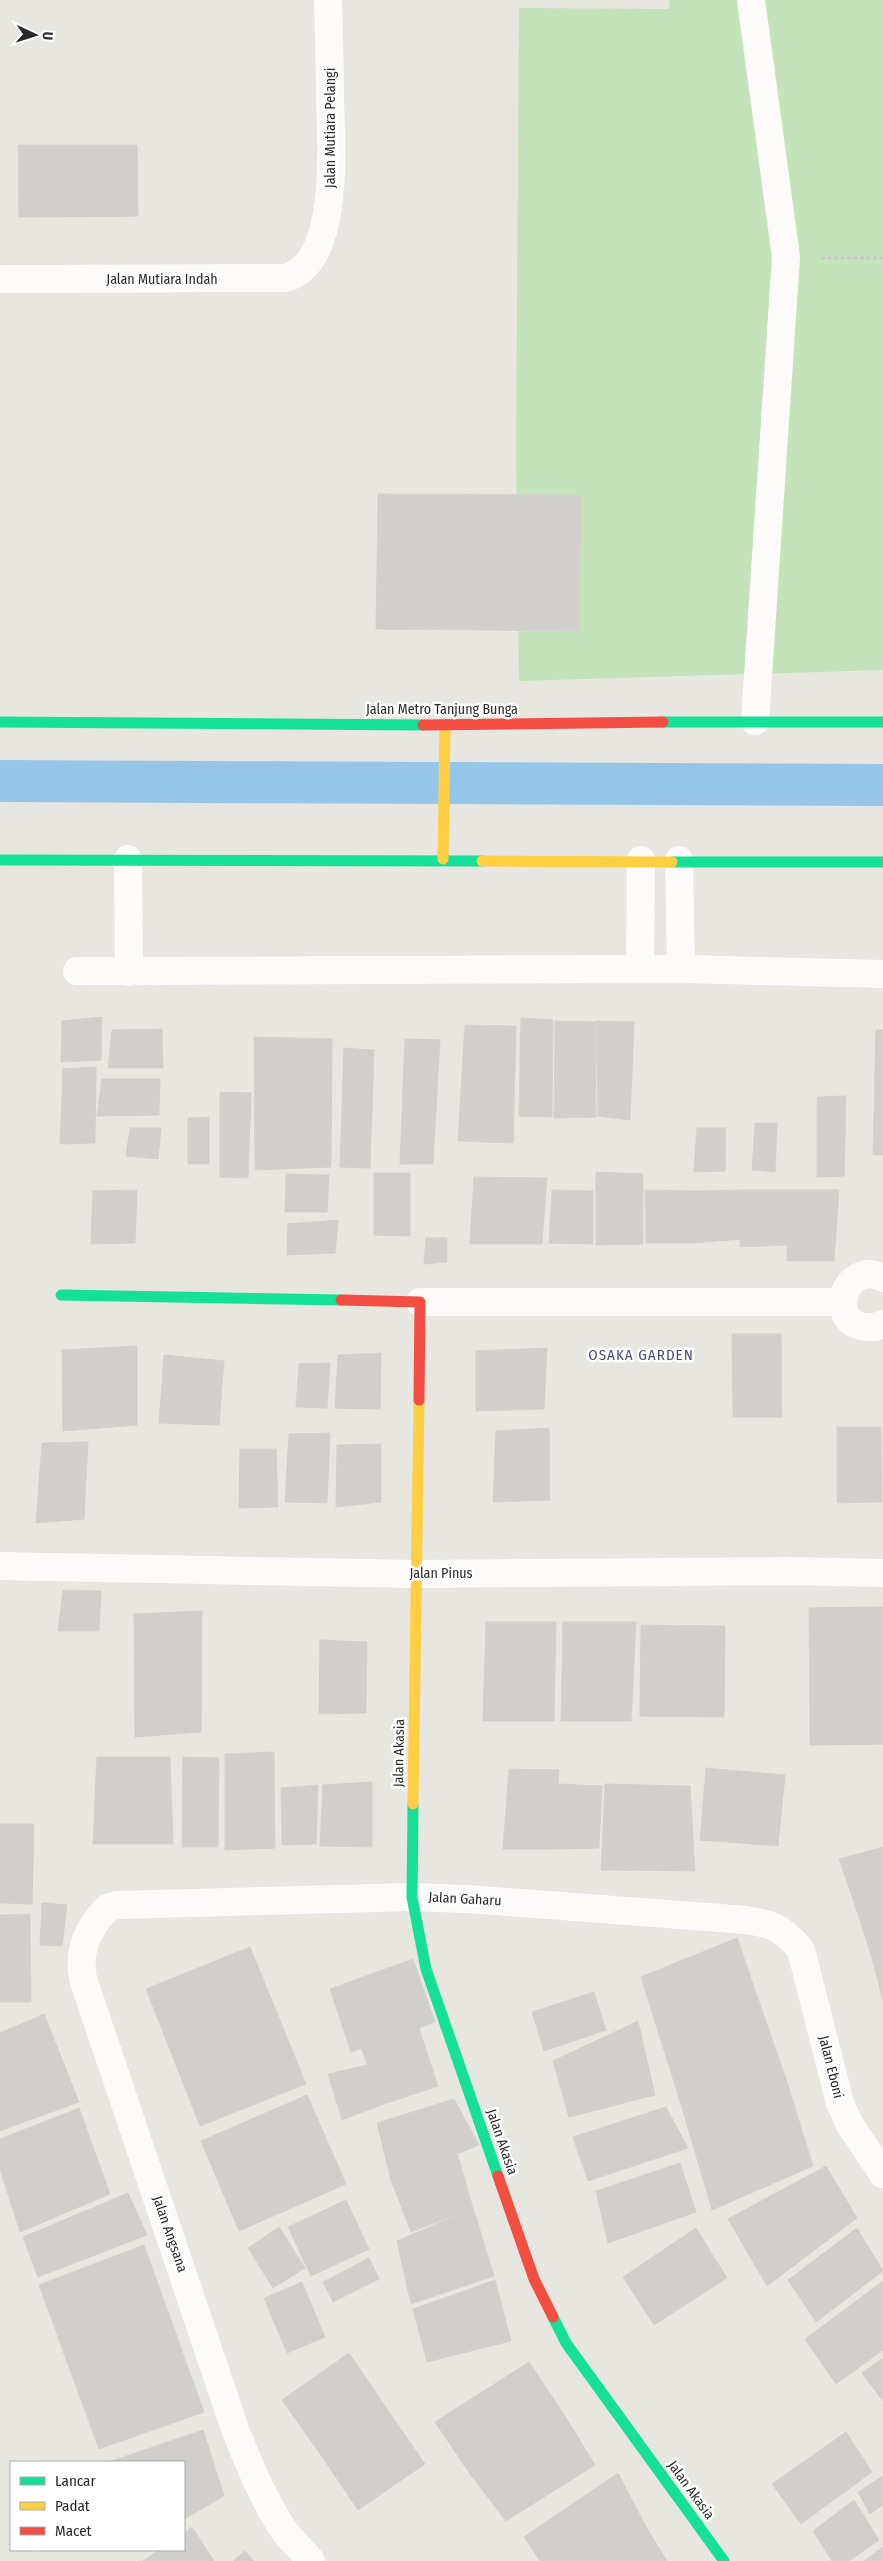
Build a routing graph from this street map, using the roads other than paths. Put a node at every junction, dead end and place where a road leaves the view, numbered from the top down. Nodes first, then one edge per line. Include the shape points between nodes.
1 (328, 0) edge
2 (751, 0) edge
3 (315, 253) joint
4 (0, 279) edge
5 (755, 721) junction
6 (0, 722) edge
7 (883, 722) edge
8 (445, 725) junction
9 (128, 859) junction
10 (443, 859) junction
11 (0, 860) edge
12 (641, 860) junction
13 (679, 860) junction
14 (883, 862) edge
15 (680, 969) junction
16 (640, 970) junction
17 (77, 971) dead end
18 (129, 972) junction
19 (883, 974) edge
20 (883, 1278) edge
21 (61, 1295) dead end
22 (420, 1302) junction
23 (843, 1302) junction
24 (883, 1324) edge
25 (0, 1566) edge
26 (883, 1573) edge
27 (415, 1574) junction
28 (412, 1897) junction
29 (117, 1905) joint
30 (801, 1950) joint
31 (883, 2174) edge
32 (311, 2561) edge
33 (724, 2561) edge

1 - 3 street, Jalan Mutiara Pelangi via 332,184
2 - 5 street via 786,257
3 - 4 street, Jalan Mutiara Indah via 306,266 285,278
5 - 7 main road, Jalan Metro Tanjung Bunga
5 - 8 main road, Jalan Metro Tanjung Bunga
6 - 8 main road, Jalan Metro Tanjung Bunga
8 - 10 main road
9 - 10 main road
9 - 11 main road
9 - 18 street
10 - 12 main road
12 - 13 main road
12 - 16 street
13 - 14 main road
13 - 15 street
15 - 16 street
15 - 19 street
16 - 18 street
17 - 18 street
20 - 23 street via 870,1274 858,1277 848,1284
21 - 22 main road
22 - 23 street
22 - 27 main road, Jalan Akasia
23 - 24 street via 848,1318 857,1326 869,1328
25 - 27 street, Jalan Pinus
26 - 27 street, Jalan Pinus
27 - 28 main road, Jalan Akasia
28 - 29 street, Jalan Gaharu
28 - 30 street, Jalan Gaharu via 467,1898 758,1922 776,1926 789,1935
28 - 33 main road, Jalan Akasia via 426,1969 534,2279 566,2343
29 - 32 street, Jalan Angsana via 101,1914 83,1942 83,1980 236,2432 273,2512 286,2533
30 - 31 street, Jalan Eboni via 840,2103 850,2125

